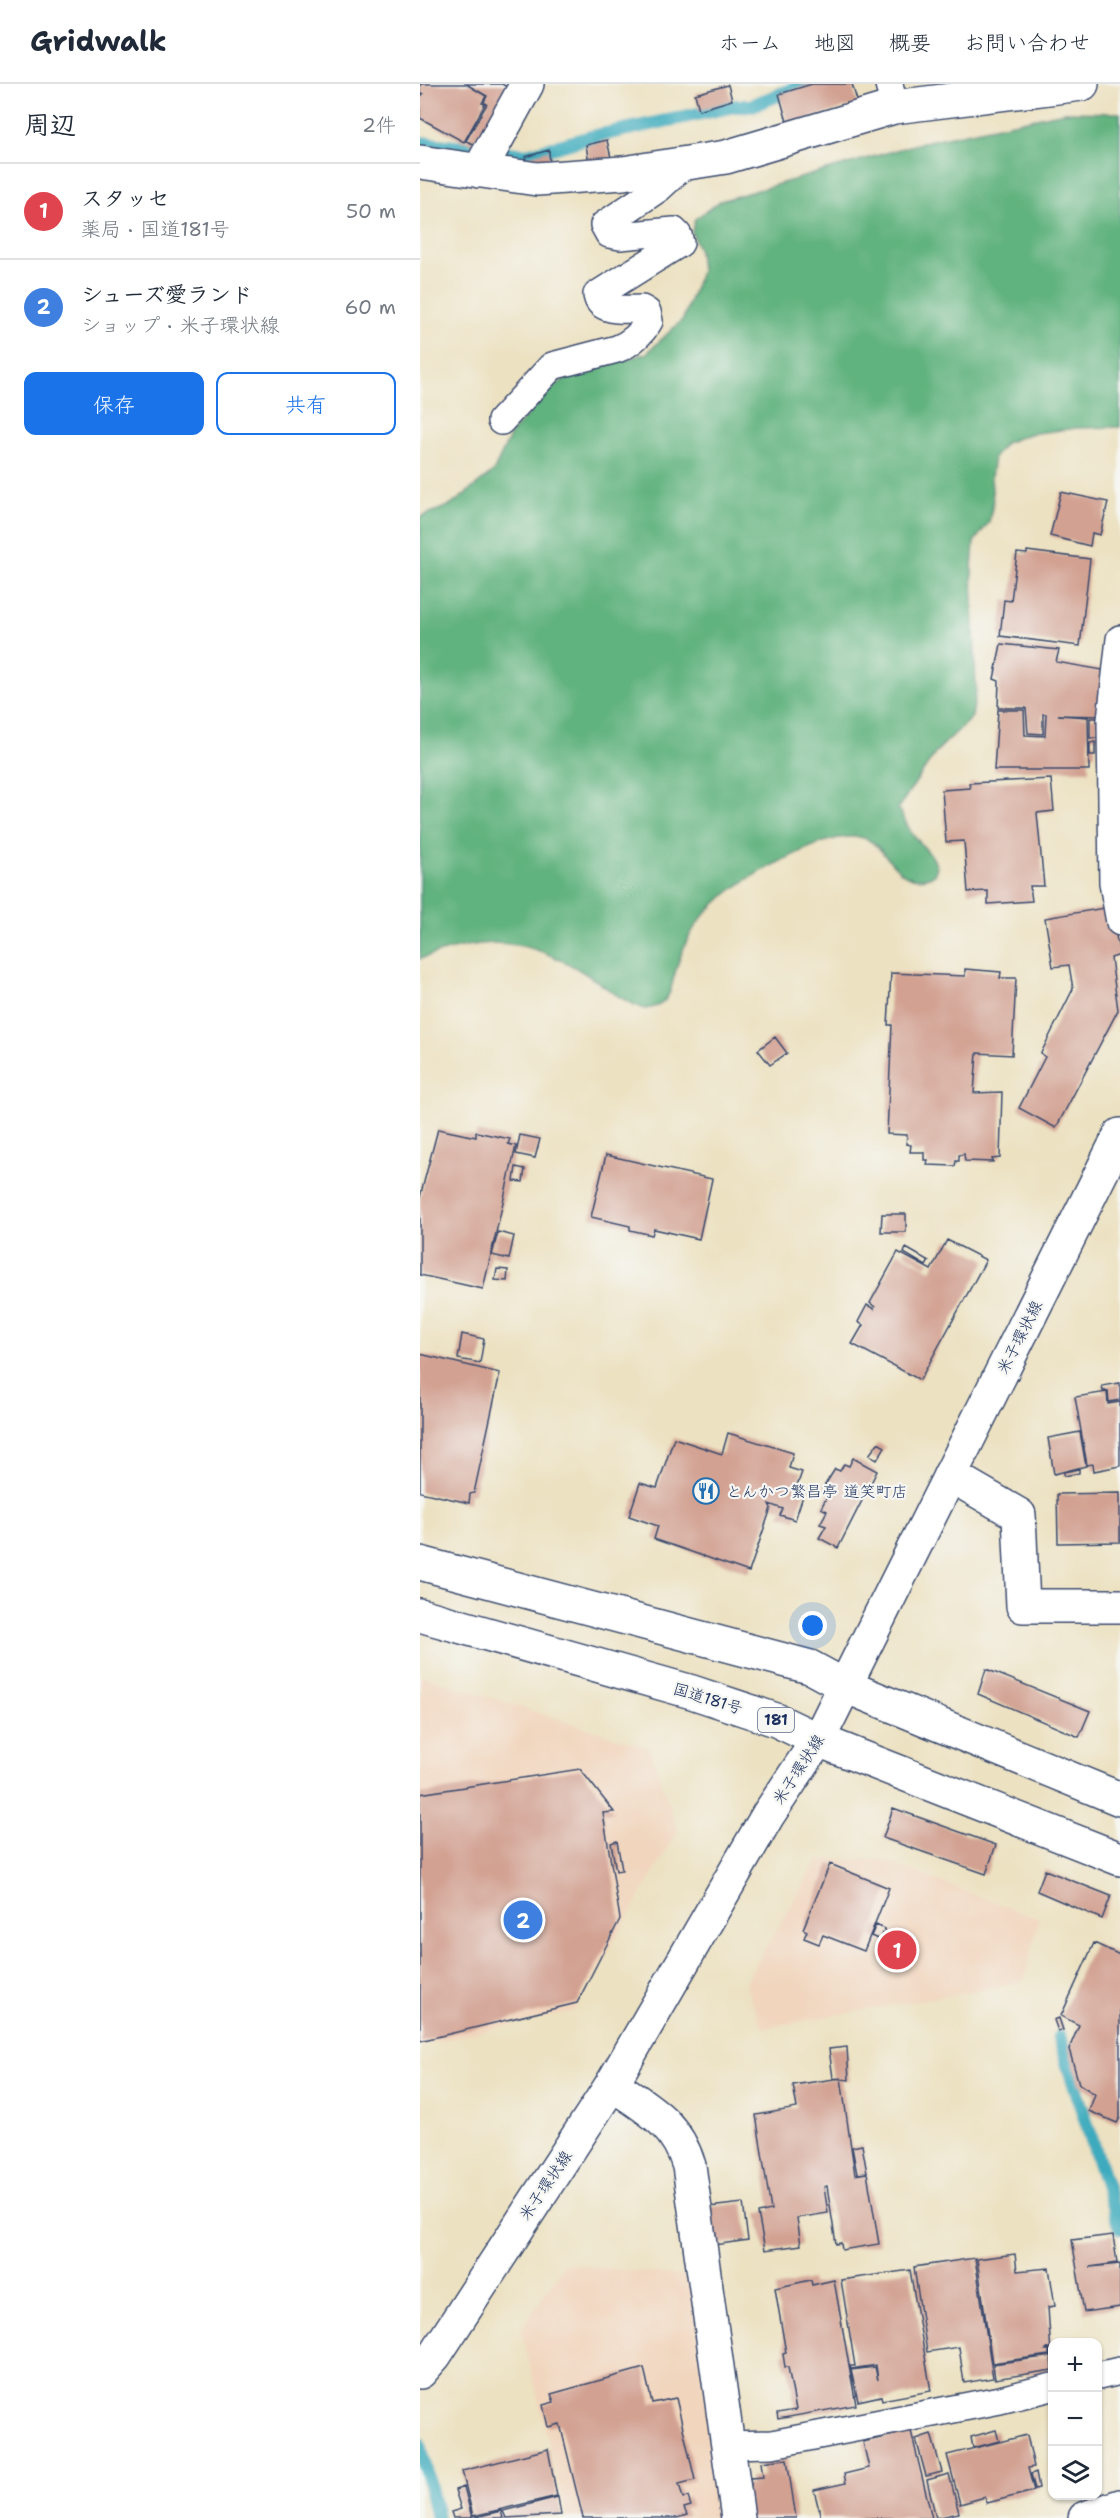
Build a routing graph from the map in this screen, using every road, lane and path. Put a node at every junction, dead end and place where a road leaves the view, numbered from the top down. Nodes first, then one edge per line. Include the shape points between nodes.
1 (527, 84) edge
2 (1082, 84) edge
3 (892, 95) edge
4 (420, 162) edge
5 (684, 165) junction
6 (479, 171) junction
7 (501, 421) dead end
8 (1120, 639) edge
9 (1116, 776) edge
10 (1120, 922) edge
11 (1120, 1135) edge
12 (950, 1475) junction
13 (420, 1563) edge
14 (1120, 1606) edge
15 (420, 1615) edge
16 (845, 1686) junction
17 (818, 1740) junction
18 (1120, 1799) edge
19 (1120, 1859) edge
20 (612, 2084) junction
21 (1120, 2371) edge
22 (420, 2372) edge
23 (1102, 2375) edge
24 (1048, 2388) edge
25 (728, 2445) junction
26 (1120, 2506) edge
27 (738, 2518) edge
28 (1085, 2518) edge

1 - 6 main road
2 - 3 main road
3 - 5 main road via 771,145
4 - 6 main road
5 - 6 main road via 537,178
5 - 7 lane via 660,188 604,225 609,234 620,236 674,231 678,235 680,243 597,295 606,308 647,312 649,321 645,328 626,346 552,366
8 - 9 lane via 1111,720
9 - 10 lane via 1113,883
11 - 12 main road, 米子環状線
12 - 14 main road via 1019,1515 1023,1606
12 - 16 main road, 米子環状線
13 - 16 main road via 810,1667
15 - 17 main road, 国道181号 / 181 via 692,1692 776,1720
16 - 17 main road, 米子環状線
16 - 18 main road
17 - 19 main road, 国道181号 / 181
17 - 20 main road, 米子環状線 via 768,1815
20 - 22 main road, 米子環状線 via 435,2355
20 - 25 main road via 665,2121 684,2150
21 - 23 lane
24 - 25 lane via 771,2444
25 - 27 main road
26 - 28 main road

